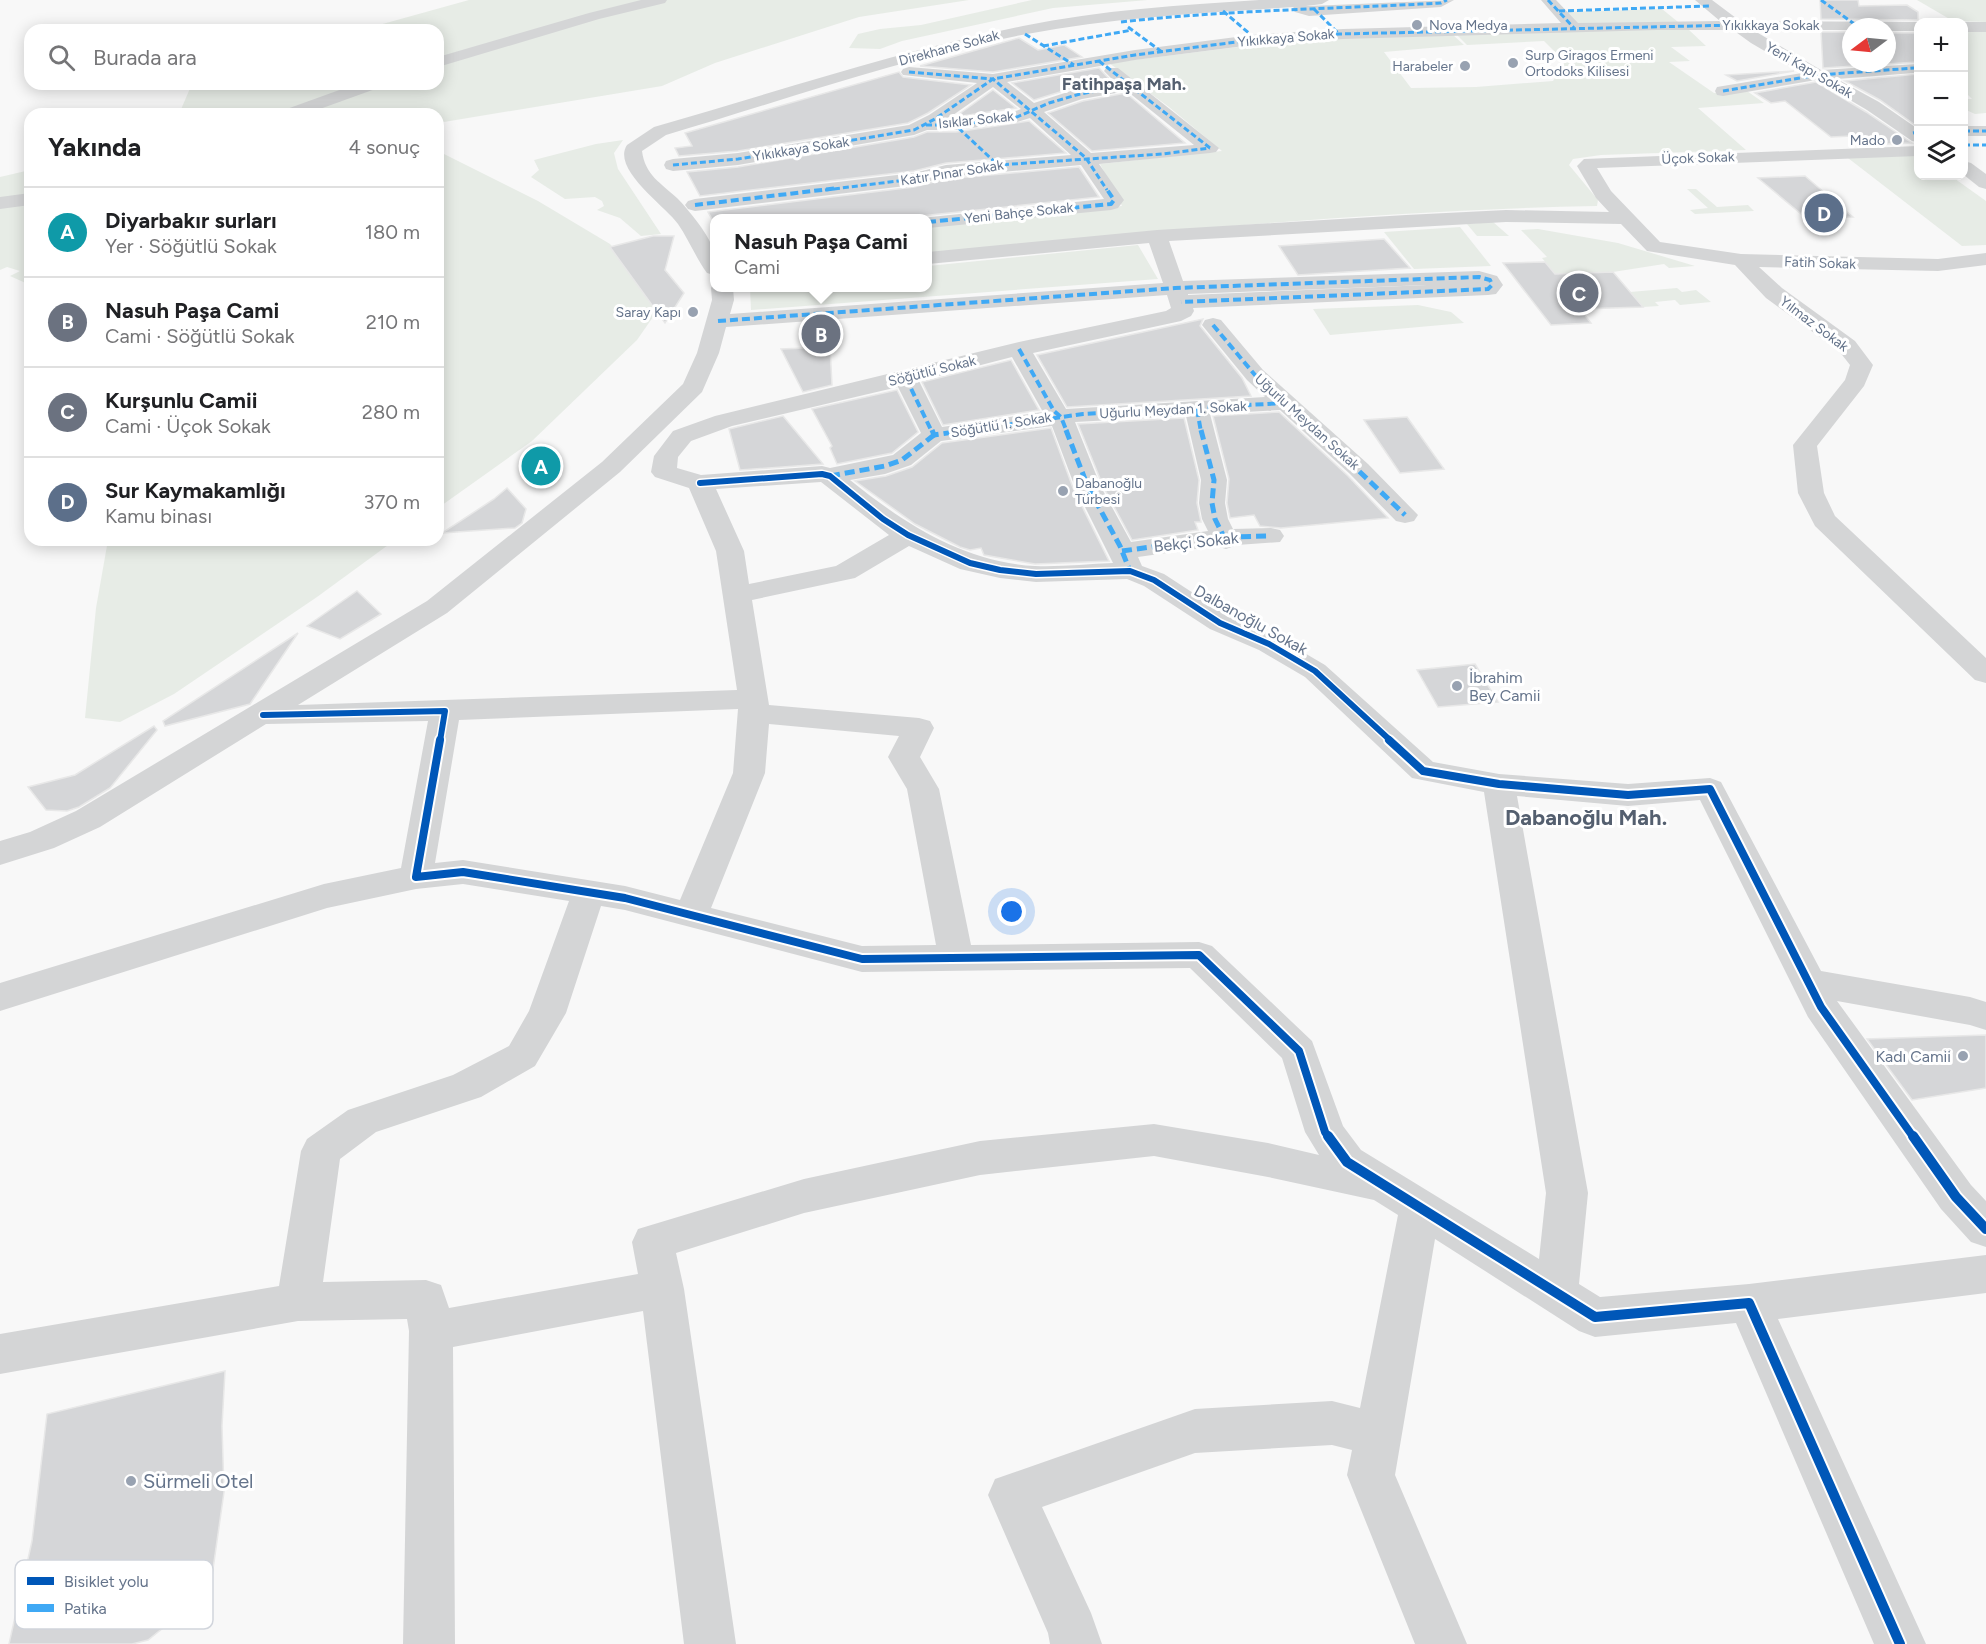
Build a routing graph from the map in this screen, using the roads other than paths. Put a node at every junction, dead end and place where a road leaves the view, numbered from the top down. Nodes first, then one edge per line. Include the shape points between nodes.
1 (660, 0) edge
2 (1447, 0) edge
3 (1821, 0) edge
4 (1706, 3) edge
5 (1553, 5) edge
6 (1317, 6) edge
7 (1224, 12) junction
8 (1846, 18) edge
9 (1124, 24) junction
10 (1737, 25) junction
11 (1842, 26) edge
12 (1896, 26) edge
13 (1914, 26) edge
14 (1574, 27) junction
15 (1968, 27) edge
16 (1986, 27) edge
17 (1025, 34) dead end
18 (1339, 34) junction
19 (1257, 40) junction
20 (1043, 46) junction
21 (1162, 52) junction
22 (444, 60) edge
23 (1099, 61) junction
24 (1074, 65) junction
25 (1914, 68) dead end
26 (909, 72) dead end
27 (1818, 75) junction
28 (993, 79) junction
29 (1131, 86) junction
30 (356, 90) edge
31 (1723, 92) dead end
32 (306, 108) edge
33 (1032, 110) junction
34 (949, 120) junction
35 (925, 125) joint
36 (1968, 131) edge
37 (1986, 131) edge
38 (1914, 132) edge
39 (1968, 145) edge
40 (1986, 145) edge
41 (1914, 151) edge
42 (1086, 158) junction
43 (673, 165) dead end
44 (998, 165) junction
45 (1968, 170) edge
46 (1986, 183) edge
47 (24, 200) edge
48 (0, 202) edge
49 (695, 205) dead end
50 (1624, 218) junction
51 (932, 222) edge
52 (1157, 236) junction
53 (1654, 247) joint
54 (932, 258) edge
55 (1986, 259) edge
56 (1741, 260) junction
57 (710, 263) edge
58 (722, 292) edge
59 (1180, 300) junction
60 (717, 321) junction
61 (1213, 325) dead end
62 (1019, 349) junction
63 (906, 378) junction
64 (1286, 403) junction
65 (1197, 409) junction
66 (1061, 417) junction
67 (933, 435) junction
68 (831, 476) junction
69 (700, 483) junction
70 (1405, 515) dead end
71 (908, 535) junction
72 (1271, 536) dead end
73 (1225, 539) junction
74 (1126, 561) junction
75 (737, 595) junction
76 (1986, 674) edge
77 (753, 706) junction
78 (446, 711) junction
79 (263, 715) junction
80 (1499, 784) junction
81 (0, 853) edge
82 (416, 877) junction
83 (589, 892) junction
84 (691, 915) junction
85 (956, 958) junction
86 (1809, 982) junction
87 (0, 997) edge
88 (1986, 1016) edge
89 (1404, 1197) junction
90 (1986, 1229) edge
91 (1986, 1274) edge
92 (662, 1289) junction
93 (1557, 1293) junction
94 (298, 1302) junction
95 (1749, 1303) junction
96 (431, 1331) junction
97 (0, 1354) edge
98 (1378, 1434) junction
99 (429, 1644) edge
100 (710, 1644) edge
101 (1076, 1644) edge
102 (1441, 1644) edge
103 (1900, 1644) edge

1 - 22 street via 594,15
2 - 6 street
3 - 8 street
4 - 5 street
4 - 10 street, Yeni Kapı Sokak
5 - 14 street
6 - 7 street
6 - 18 street
6 - 57 street, Direkhane Sokak via 1125,14 1023,30 926,53 660,132 633,149 632,162 651,187 677,209
7 - 9 street
7 - 19 street
9 - 20 street
9 - 21 street
10 - 11 street, Yıkıkkaya Sokak
10 - 14 street, Yıkıkkaya Sokak
10 - 27 street, Yeni Kapı Sokak
12 - 13 street, Yıkıkkaya Sokak
14 - 18 street, Yıkıkkaya Sokak
15 - 16 street
17 - 20 street
18 - 19 street, Yıkıkkaya Sokak
19 - 21 street, Yıkıkkaya Sokak
20 - 24 street
21 - 23 street, Yıkıkkaya Sokak
23 - 24 street, Yıkıkkaya Sokak
23 - 29 street
24 - 28 street, Yıkıkkaya Sokak
25 - 27 street
26 - 28 street
27 - 31 street
27 - 38 street, Yeni Kapı Sokak
28 - 33 street
28 - 34 street, Yıkıkkaya Sokak
29 - 33 street, Isıklar Sokak via 1080,94
29 - 42 street, Katır Pınar Sokak via 1210,148
30 - 32 street
33 - 34 street, Isıklar Sokak via 1017,117
33 - 42 street
34 - 35 street, Isıklar Sokak
34 - 44 street
35 - 43 street, Yıkıkkaya Sokak via 833,145
36 - 37 street
39 - 40 street
41 - 50 street, Üçok Sokak via 1658,159 1586,166
42 - 44 street, Katır Pınar Sokak
42 - 51 street, Yeni Bahçe Sokak via 1111,194 1111,204
44 - 49 street, Katır Pınar Sokak
45 - 46 street
47 - 48 street
50 - 52 street via 1506,216
50 - 53 street, Üçok Sokak
52 - 54 street
52 - 59 street
53 - 56 street, Fatih Sokak
55 - 56 street, Fatih Sokak via 1938,265
56 - 76 street, Yılmaz Sokak via 1774,294 1847,346 1862,365 1856,381 1805,445 1811,493 1824,520
58 - 60 street
59 - 59 street via 1488,289 1492,285 1490,280 1479,277
59 - 60 street
59 - 62 street, Söğütlü Sokak via 1173,316
60 - 79 street via 694,387 611,467 437,607
61 - 64 street, Uğurlu Meydan Sokak via 1255,375
62 - 63 street, Söğütlü Sokak
62 - 66 street
63 - 67 street, Söğütlü 1. Sokak
63 - 69 street, Söğütlü Sokak via 724,421 682,436 666,456 664,472
64 - 65 street, Uğurlu Meydan 1. Sokak
64 - 70 street, Uğurlu Meydan Sokak
65 - 66 street, Uğurlu Meydan 1. Sokak
65 - 73 street via 1214,480 1215,519
66 - 67 street, Söğütlü 1. Sokak
66 - 74 street via 1089,487
67 - 68 street via 902,460
68 - 69 street
68 - 71 street, Dalbanoğlu Sokak
69 - 75 street via 730,551
71 - 74 street, Dalbanoğlu Sokak via 970,563 1000,570 1058,574
71 - 75 street via 845,572
72 - 73 street, Bekçi Sokak
73 - 74 street, Bekçi Sokak
74 - 80 street, Dalbanoğlu Sokak via 1220,622 1315,671 1423,771
75 - 77 street
77 - 78 street
77 - 84 street via 749,773
77 - 85 street via 919,728 904,758 923,789
78 - 79 street
78 - 82 street
79 - 81 street via 88,819 42,840
80 - 86 street via 1628,795 1710,789
80 - 93 street via 1567,1193
82 - 83 street via 463,872
82 - 87 street via 324,896
83 - 84 street
83 - 94 street via 547,1013 522,1056 467,1086 362,1121 321,1151
84 - 85 street via 862,959
85 - 89 street via 1199,955 1299,1052 1325,1132 1347,1162
86 - 88 street
86 - 90 street via 1821,1006 1950,1187
89 - 92 street via 1268,1160 1154,1140 980,1158 804,1196 653,1242
89 - 93 street
89 - 98 street
91 - 95 street
92 - 96 street
92 - 100 street
93 - 95 street via 1595,1317
94 - 96 street via 426,1299
94 - 97 street
95 - 103 street
96 - 99 street
98 - 101 street via 1332,1423 1196,1431 1012,1496
98 - 102 street via 1371,1475

